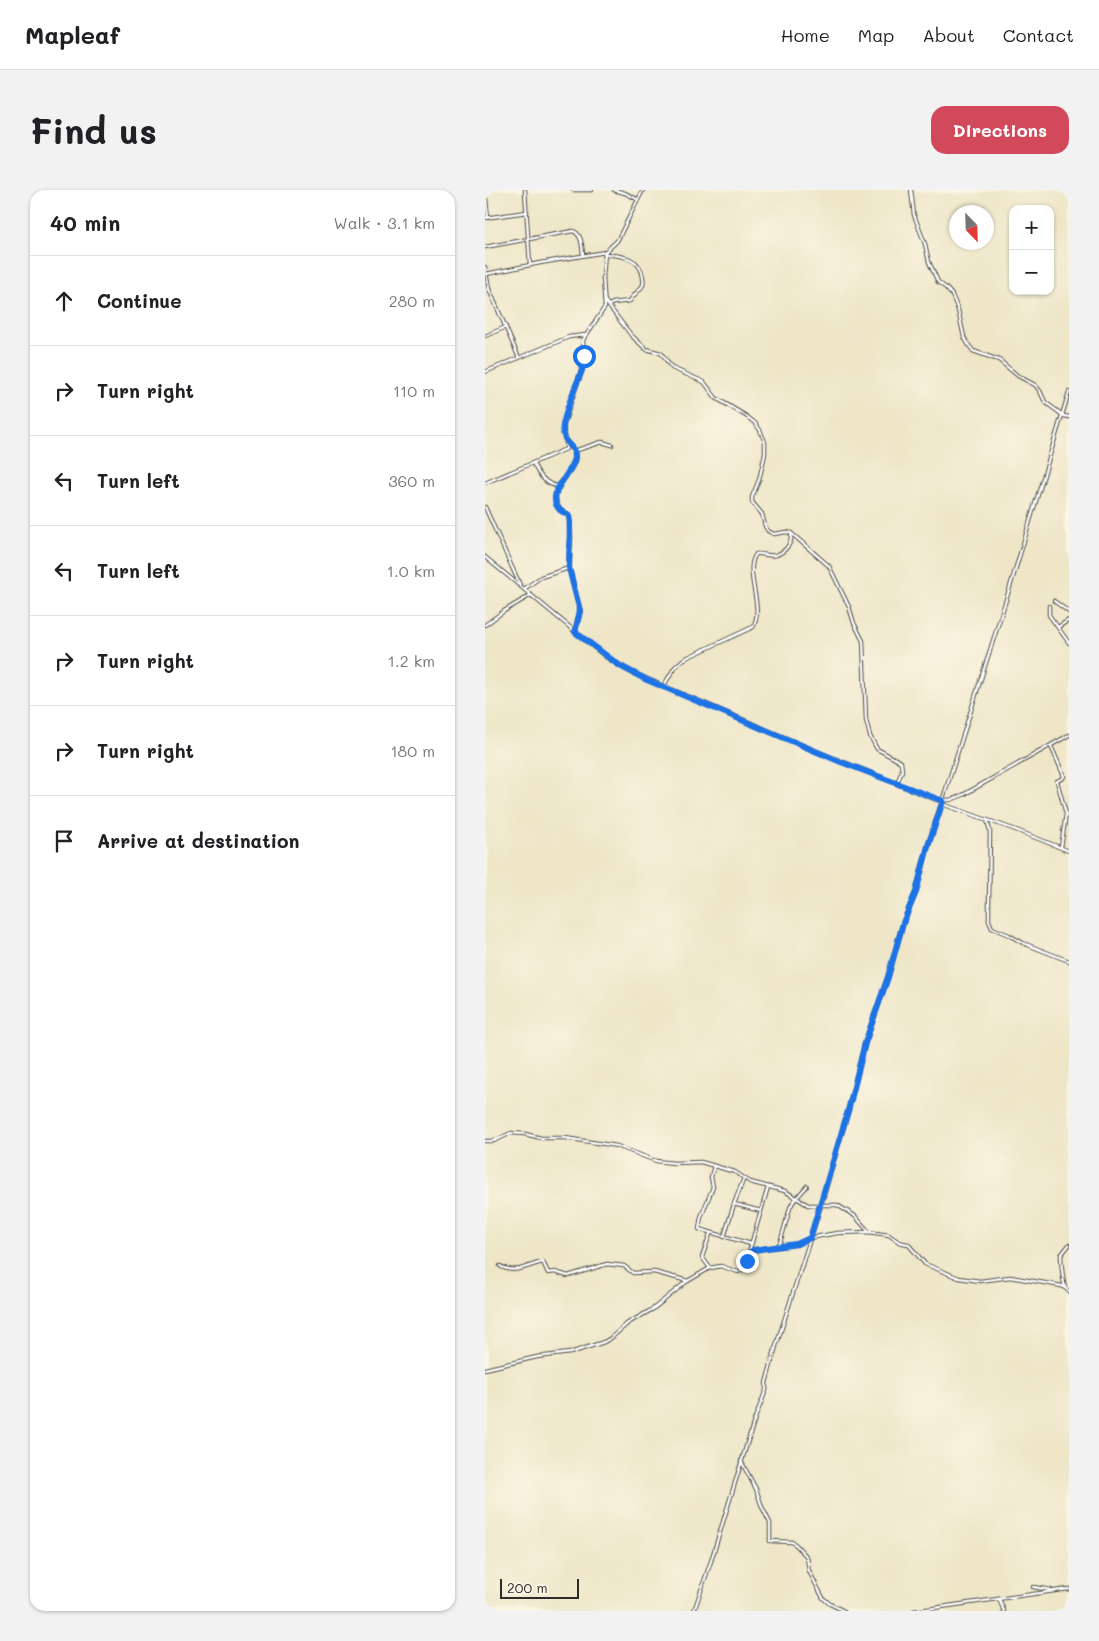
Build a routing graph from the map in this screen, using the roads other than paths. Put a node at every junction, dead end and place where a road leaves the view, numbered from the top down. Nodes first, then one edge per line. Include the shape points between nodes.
1 (485, 190) edge
2 (525, 190) edge
3 (573, 190) edge
4 (592, 190) edge
5 (614, 190) edge
6 (643, 190) edge
7 (911, 190) edge
8 (637, 199) junction
9 (527, 212) junction
10 (486, 218) edge
11 (529, 239) junction
12 (485, 247) edge
13 (605, 253) junction
14 (583, 255) junction
15 (531, 265) junction
16 (485, 267) edge
17 (486, 274) edge
18 (487, 290) edge
19 (605, 301) junction
20 (609, 305) junction
21 (506, 327) junction
22 (585, 335) junction
23 (485, 336) edge
24 (519, 358) junction
25 (485, 372) edge
26 (1069, 392) edge
27 (1062, 415) junction
28 (1069, 417) edge
29 (566, 442) junction
30 (612, 445) dead end
31 (574, 451) junction
32 (533, 463) junction
33 (485, 483) edge
34 (553, 485) junction
35 (559, 486) junction
36 (556, 493) junction
37 (485, 507) edge
38 (791, 533) junction
39 (485, 556) edge
40 (569, 568) junction
41 (521, 586) junction
42 (524, 589) junction
43 (531, 595) junction
44 (1054, 601) dead end
45 (1049, 606) dead end
46 (1069, 612) edge
47 (1069, 620) edge
48 (485, 625) edge
49 (1058, 627) junction
50 (575, 632) junction
51 (1069, 643) edge
52 (663, 687) junction
53 (1069, 736) edge
54 (1051, 746) junction
55 (897, 783) junction
56 (943, 802) junction
57 (987, 820) junction
58 (1062, 848) junction
59 (1069, 851) edge
60 (1069, 961) edge
61 (485, 1141) edge
62 (714, 1166) junction
63 (744, 1178) junction
64 (807, 1186) dead end
65 (768, 1187) junction
66 (796, 1198) junction
67 (734, 1204) junction
68 (821, 1205) junction
69 (761, 1211) junction
70 (869, 1232) junction
71 (710, 1233) junction
72 (724, 1237) junction
73 (810, 1238) junction
74 (751, 1244) junction
75 (1069, 1245) edge
76 (777, 1246) junction
77 (748, 1254) junction
78 (500, 1266) dead end
79 (711, 1268) junction
80 (688, 1281) junction
81 (1066, 1288) junction
82 (1069, 1291) edge
83 (485, 1369) edge
84 (741, 1461) junction
85 (1033, 1587) dead end
86 (1069, 1589) edge
87 (1052, 1590) junction
88 (999, 1599) junction
89 (694, 1611) edge
90 (844, 1611) edge
91 (913, 1611) edge
92 (1004, 1611) edge

1 - 10 street
2 - 9 street
3 - 4 street
5 - 8 street
6 - 8 street
7 - 27 street via 913,215 929,262 938,282 946,288 958,310 967,344 973,351 999,360 1035,385 1045,402
8 - 13 street via 617,241
9 - 10 street
9 - 11 street
11 - 12 street
11 - 14 street via 576,232 580,236
11 - 15 street
13 - 14 street
13 - 19 street
13 - 20 street via 634,261 642,270 643,281 630,300
14 - 15 street
15 - 17 street
16 - 17 street
17 - 18 street
18 - 21 street
19 - 20 street
19 - 22 street via 602,313
20 - 38 street via 627,332 646,349 661,353 676,370 705,382 716,398 755,423 764,437 765,454 752,502 762,514 768,531
21 - 23 street
21 - 24 street
22 - 24 street via 569,337
22 - 29 street via 582,343 584,363 563,426
24 - 25 street
26 - 27 street
27 - 28 street
27 - 56 street
29 - 31 street
29 - 32 street via 565,450
30 - 31 street via 602,442
31 - 35 street via 573,464
32 - 33 street
32 - 34 street via 539,476
34 - 35 street
34 - 36 street
35 - 36 street
36 - 40 street via 558,508 570,518
37 - 41 street
38 - 52 street via 791,542 777,554 754,556 756,622 753,627 684,659
38 - 55 street via 829,566 849,608 864,644 867,726 877,749 901,762 902,771
39 - 41 street
40 - 42 street via 541,577
40 - 50 street via 579,607
41 - 42 street
42 - 43 street
43 - 48 street
43 - 50 street
44 - 46 street
45 - 49 street via 1049,615
47 - 49 street
49 - 51 street
50 - 52 street via 620,666
52 - 55 street
53 - 54 street
54 - 56 street via 963,795
54 - 58 street via 1064,776 1057,781 1065,814
55 - 56 street
56 - 57 street
56 - 68 street via 865,1043
57 - 58 street
57 - 60 street via 990,828 991,928
58 - 59 street
61 - 62 street via 494,1141 511,1133 565,1138 617,1146 656,1161 701,1162
62 - 63 street
62 - 71 street via 713,1187 699,1226
63 - 65 street
63 - 67 street
64 - 66 street
65 - 66 street
65 - 69 street
66 - 68 street via 808,1205
66 - 76 street
67 - 69 street
67 - 72 street
68 - 70 street via 839,1206 855,1216
68 - 73 street
69 - 74 street
70 - 73 street via 839,1232
70 - 81 street via 889,1235 908,1244 925,1264 959,1278 980,1281 1010,1277
71 - 72 street
71 - 79 street via 702,1257
72 - 74 street
73 - 76 street via 797,1244
73 - 84 street via 776,1346 766,1390
74 - 77 street
75 - 81 street via 1061,1255
76 - 77 street via 756,1249
77 - 79 street via 741,1271 721,1266
78 - 80 street via 515,1270 543,1262 548,1273 568,1276 611,1264 624,1266 633,1273 654,1272
79 - 80 street
80 - 83 street via 609,1340 570,1353 537,1356
81 - 82 street
84 - 89 street
84 - 90 street via 757,1488 770,1523 770,1542 792,1542 807,1557 809,1571 823,1598
85 - 87 street
86 - 87 street
87 - 88 street
88 - 91 street
88 - 92 street

